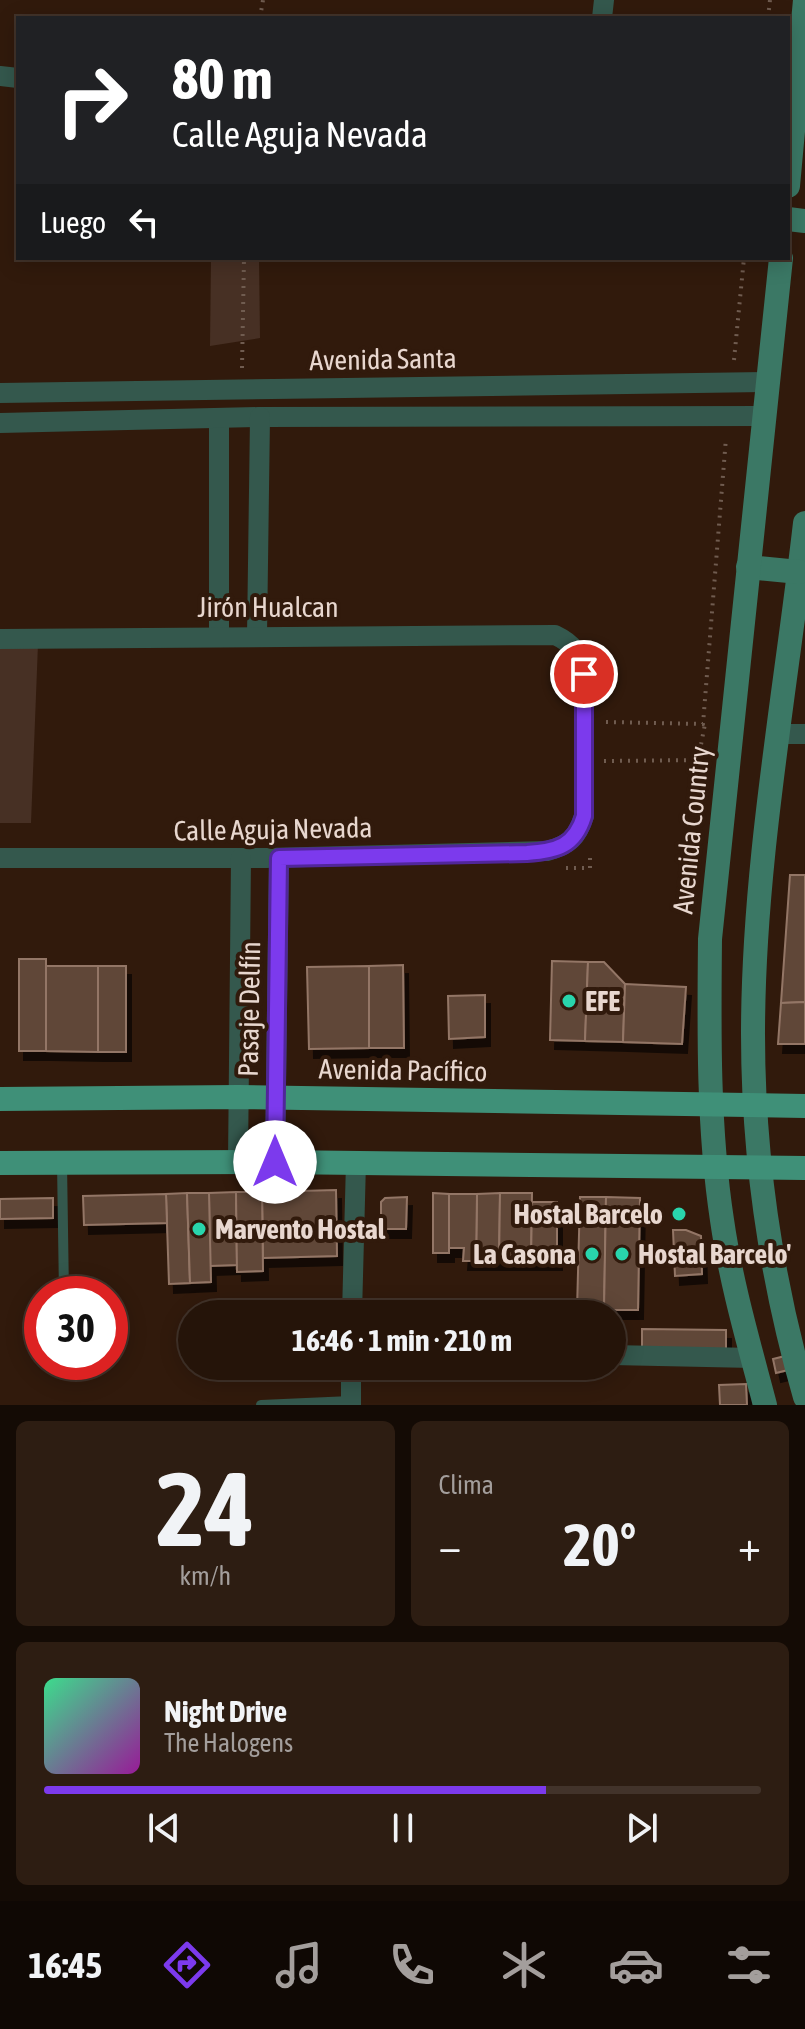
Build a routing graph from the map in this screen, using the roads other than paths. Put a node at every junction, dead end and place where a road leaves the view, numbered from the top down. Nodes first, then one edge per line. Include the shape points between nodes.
1 (805, 0) edge
2 (790, 164) edge
3 (781, 260) edge
4 (767, 382) junction
5 (0, 393) edge
6 (763, 416) junction
7 (260, 417) junction
8 (219, 419) junction
9 (0, 423) edge
10 (805, 523) edge
11 (748, 567) junction
12 (799, 572) junction
13 (219, 635) junction
14 (257, 636) junction
15 (0, 639) edge
16 (778, 734) junction
17 (805, 734) edge
18 (547, 851) joint
19 (0, 858) edge
20 (241, 858) junction
21 (279, 858) junction
22 (238, 1097) junction
23 (276, 1097) junction
24 (0, 1099) edge
25 (805, 1106) edge
26 (714, 1107) junction
27 (755, 1107) junction
28 (62, 1161) junction
29 (238, 1162) junction
30 (275, 1162) junction
31 (356, 1162) junction
32 (0, 1163) edge
33 (805, 1168) edge
34 (717, 1169) junction
35 (761, 1169) junction
36 (64, 1276) edge
37 (352, 1300) edge
38 (626, 1355) edge
39 (753, 1358) junction
40 (351, 1380) edge
41 (805, 1397) edge
42 (351, 1403) edge
43 (261, 1405) edge
44 (765, 1405) edge

1 - 2 main road
3 - 4 main road, Avenida Country
4 - 5 street, Avenida Santa
4 - 6 main road, Avenida Country
6 - 7 street, Avenida Santa
6 - 11 main road, Avenida Country
7 - 8 street, Avenida Santa
7 - 14 street
8 - 9 street, Avenida Santa
8 - 13 street
10 - 12 main road
11 - 12 main road
11 - 26 main road, Avenida Country via 710,939
12 - 16 main road
13 - 14 street, Jirón Hualcan
13 - 15 street, Jirón Hualcan
14 - 18 street, Jirón Hualcan via 536,634 571,642 580,657 584,816 578,834 566,846
16 - 17 street
16 - 27 main road via 753,1031
18 - 21 street, Calle Aguja Nevada
19 - 20 street, Calle Aguja Nevada
20 - 21 street, Calle Aguja Nevada
20 - 22 street, Pasaje Delfín
21 - 23 street, Pasaje Delfín
22 - 23 main road, Avenida Pacífico
22 - 24 main road, Avenida Pacífico
22 - 29 street, Pasaje Delfín
23 - 26 main road, Avenida Pacífico
23 - 30 street, Pasaje Delfín
25 - 27 main road, Avenida Pacífico
26 - 27 main road, Avenida Pacífico
26 - 34 main road, Avenida Country
27 - 35 main road
28 - 29 main road
28 - 32 main road
28 - 36 lane
29 - 30 main road
30 - 31 main road
31 - 34 main road
31 - 37 street
33 - 35 main road
34 - 35 main road
34 - 39 main road, Avenida Country via 723,1230
35 - 41 main road via 777,1294
38 - 39 street
39 - 44 main road, Avenida Country
40 - 42 street
42 - 43 lane

